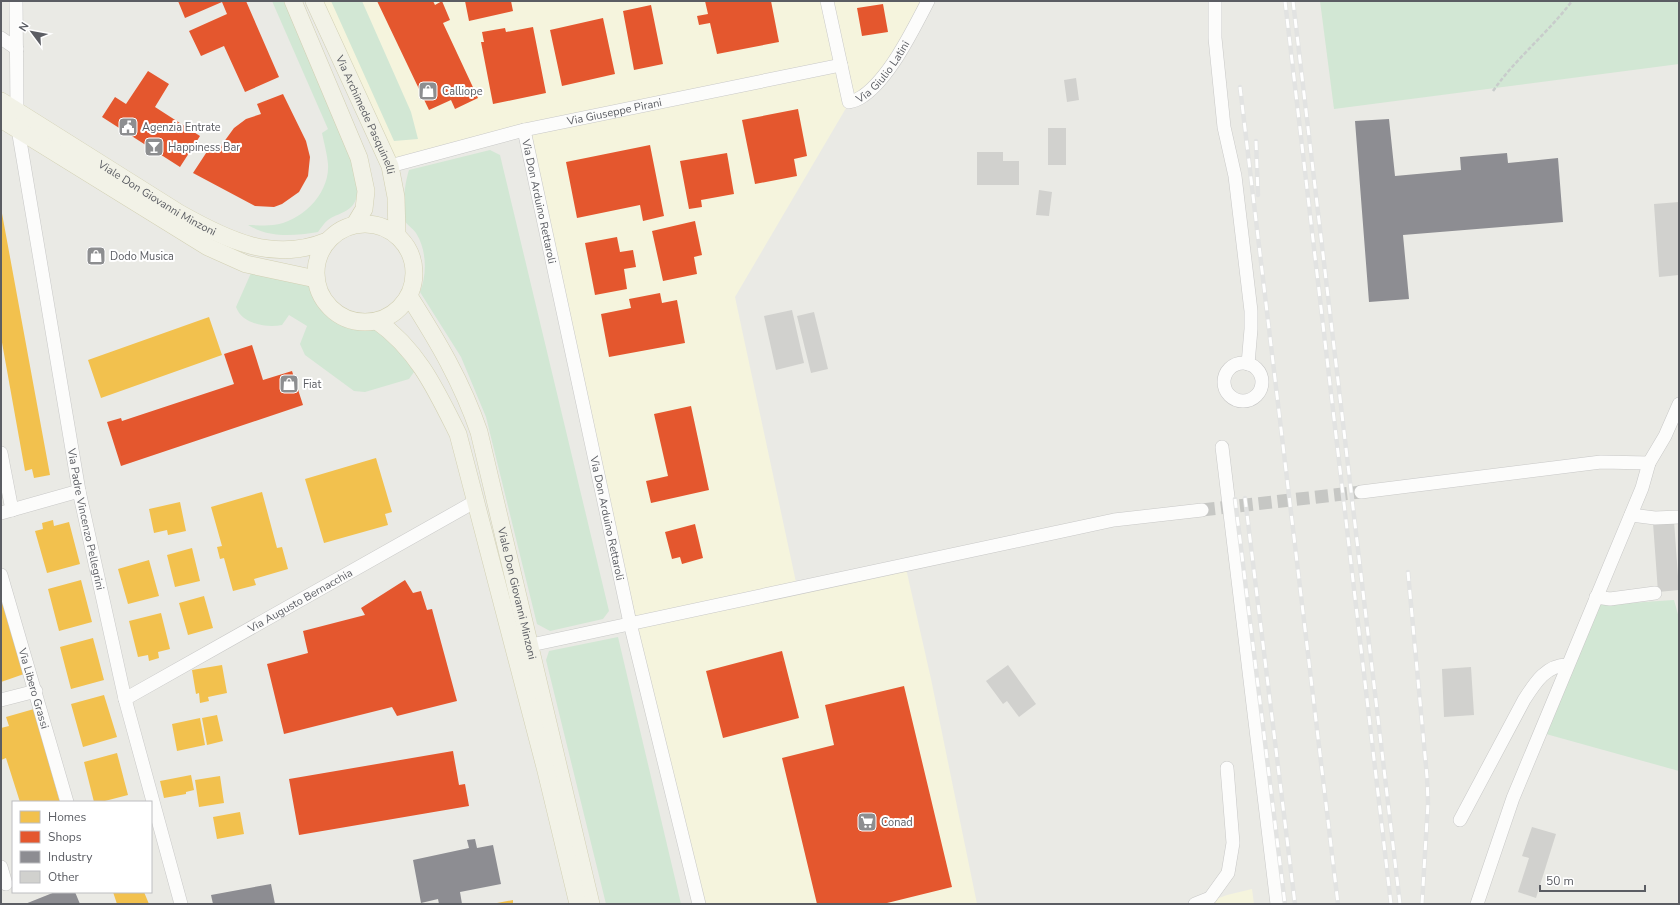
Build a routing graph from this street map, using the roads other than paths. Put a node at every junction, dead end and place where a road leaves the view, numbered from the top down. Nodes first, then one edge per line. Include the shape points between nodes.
1 (16, 1) edge
2 (293, 1) edge
3 (314, 1) edge
4 (827, 1) edge
5 (928, 1) edge
6 (1215, 1) edge
7 (1, 38) edge
8 (17, 49) junction
9 (841, 65) junction
10 (1, 101) edge
11 (17, 111) junction
12 (1, 119) edge
13 (18, 129) junction
14 (524, 130) junction
15 (390, 166) junction
16 (355, 224) junction
17 (397, 235) junction
18 (327, 241) junction
19 (316, 279) junction
20 (409, 296) junction
21 (378, 321) junction
22 (1248, 364) dead end
23 (1679, 404) edge
24 (1222, 447) dead end
25 (1, 453) edge
26 (1649, 463) junction
27 (79, 491) junction
28 (1361, 492) tunnel mouth
29 (476, 501) junction
30 (1202, 510) tunnel mouth
31 (7, 512) edge
32 (1631, 515) junction
33 (1679, 517) edge
34 (1, 575) edge
35 (1655, 593) dead end
36 (1596, 597) junction
37 (630, 623) junction
38 (531, 645) junction
39 (1567, 666) junction
40 (36, 690) junction
41 (126, 699) junction
42 (1, 700) edge
43 (1227, 768) dead end
44 (67, 801) edge
45 (1460, 820) dead end
46 (1, 868) edge
47 (7, 884) edge
48 (181, 904) edge
49 (578, 904) edge
50 (591, 904) edge
51 (699, 904) edge
52 (1195, 904) edge
53 (1277, 904) edge
54 (1477, 904) edge

1 - 8 street
2 - 16 main road, Via Archimede Pasquinelli via 359,158 366,191 364,209
3 - 15 main road, Via Archimede Pasquinelli
4 - 9 street
5 - 9 street, Via Giulio Latini via 891,64 874,88 862,98 849,102
6 - 22 street via 1215,38 1223,119 1235,176 1251,311
7 - 8 street
8 - 11 street
9 - 14 street, Via Giuseppe Pirani
10 - 11 main road, Viale Don Giovanni Minzoni
11 - 18 main road, Viale Don Giovanni Minzoni via 179,213 229,239 256,247 286,251 309,248
12 - 13 main road, Viale Don Giovanni Minzoni
13 - 19 main road, Viale Don Giovanni Minzoni via 208,247 246,264
13 - 27 street, Via Padre Vincenzo Pellegrini
14 - 15 street, Via Giuseppe Pirani
14 - 37 street, Via Don Arduino Rettaroli
15 - 17 main road, Via Archimede Pasquinelli via 396,197
16 - 17 main road, Viale Don Giovanni Minzoni via 378,224
16 - 18 main road, Viale Don Giovanni Minzoni via 340,230
17 - 20 main road, Viale Don Giovanni Minzoni via 408,247 414,263 414,280
18 - 19 main road, Viale Don Giovanni Minzoni via 318,259
19 - 21 main road, Viale Don Giovanni Minzoni via 321,295 331,308 344,318 361,322
20 - 21 main road, Viale Don Giovanni Minzoni via 396,311
20 - 38 main road, Viale Don Giovanni Minzoni via 456,375 479,432
21 - 29 main road, Viale Don Giovanni Minzoni via 396,334 434,385 458,434
23 - 26 street via 1665,436
24 - 53 street
25 - 31 street
26 - 28 street via 1601,462
26 - 32 street
27 - 31 street
27 - 41 street, Via Padre Vincenzo Pellegrini
29 - 41 street, Via Augusto Bernacchia
29 - 49 main road, Viale Don Giovanni Minzoni
30 - 37 street via 1114,520
32 - 33 street
32 - 36 street
34 - 40 street, Via Libero Grassi
35 - 36 street via 1610,599
36 - 39 street
37 - 38 street
37 - 51 street, Via Don Arduino Rettaroli
38 - 50 main road, Viale Don Giovanni Minzoni
39 - 45 street via 1557,665 1549,669 1532,687
39 - 54 street via 1513,798
40 - 42 street
40 - 44 street, Via Libero Grassi
41 - 48 street, Via Padre Vincenzo Pellegrini
43 - 52 street via 1233,843 1228,874 1210,898
46 - 47 street

